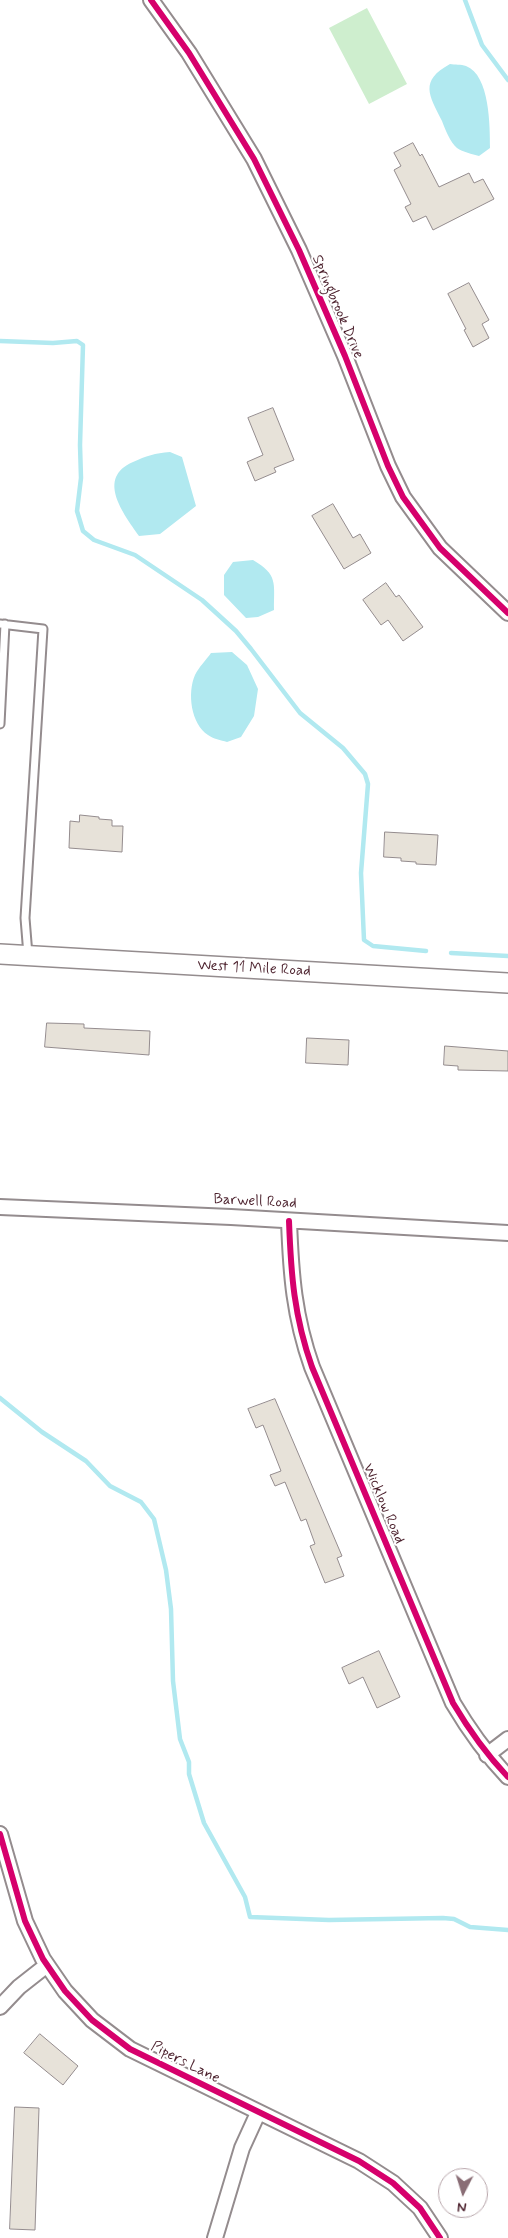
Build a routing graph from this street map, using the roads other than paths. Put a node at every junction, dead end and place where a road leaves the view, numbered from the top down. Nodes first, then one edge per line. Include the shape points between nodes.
1 (151, 0) edge
2 (508, 613) edge
3 (2, 624) edge
4 (0, 724) edge
5 (0, 954) edge
6 (28, 956) junction
7 (508, 983) edge
8 (0, 1207) edge
9 (289, 1220) junction
10 (508, 1233) edge
11 (508, 1739) edge
12 (487, 1755) junction
13 (508, 1777) edge
14 (0, 1834) edge
15 (47, 1965) junction
16 (0, 2007) edge
17 (258, 2113) junction
18 (215, 2238) edge
19 (440, 2238) edge

1 - 2 street, Springbrook Drive via 189,53 254,159 345,356 403,497 440,548
3 - 4 lane
3 - 6 lane via 43,629 25,918
5 - 6 street, West 11 Mile Road
6 - 7 street, West 11 Mile Road
8 - 9 street, Barwell Road
9 - 10 street, Barwell Road
9 - 12 street, Wicklow Road via 296,1309 312,1368 453,1703
11 - 12 street
12 - 13 street, Wicklow Road
14 - 15 street, Pipers Lane via 25,1922
15 - 16 street
15 - 17 street, Pipers Lane via 65,1991 92,2020 130,2049
17 - 18 street via 242,2148
17 - 19 street, Pipers Lane via 359,2161 393,2183 420,2208

